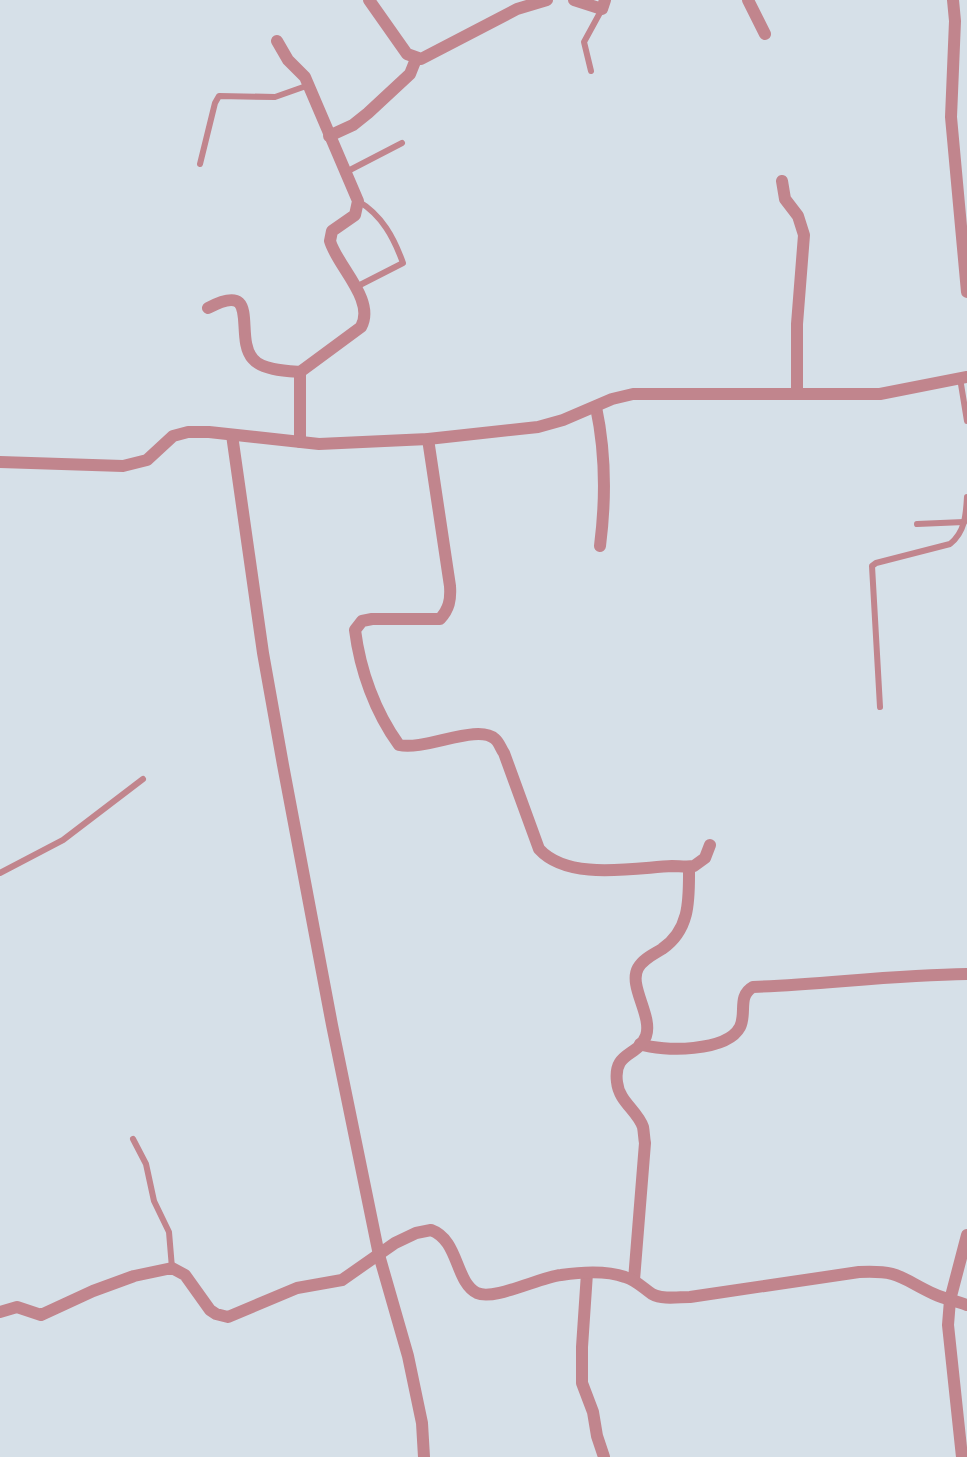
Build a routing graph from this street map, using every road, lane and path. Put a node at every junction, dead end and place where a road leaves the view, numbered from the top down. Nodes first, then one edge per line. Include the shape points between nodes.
1 (369, 0) edge
2 (547, 0) edge
3 (574, 0) edge
4 (748, 0) edge
5 (953, 0) edge
6 (603, 5) edge
7 (765, 34) dead end
8 (277, 41) dead end
9 (416, 59) junction
10 (591, 71) dead end
11 (309, 85) junction
12 (329, 136) junction
13 (402, 143) dead end
14 (200, 164) dead end
15 (346, 172) junction
16 (782, 181) dead end
17 (358, 201) junction
18 (355, 287) junction
19 (967, 292) edge
20 (208, 308) dead end
21 (300, 372) junction
22 (963, 378) edge
23 (797, 394) junction
24 (596, 407) junction
25 (967, 421) edge
26 (232, 435) junction
27 (428, 439) junction
28 (300, 442) junction
29 (0, 462) edge
30 (967, 498) edge
31 (964, 522) junction
32 (917, 524) dead end
33 (600, 546) dead end
34 (880, 707) dead end
35 (143, 779) dead end
36 (710, 845) dead end
37 (689, 867) junction
38 (0, 873) edge
39 (967, 974) edge
40 (640, 1044) junction
41 (132, 1139) dead end
42 (967, 1235) edge
43 (379, 1255) junction
44 (172, 1268) junction
45 (587, 1273) junction
46 (634, 1280) junction
47 (950, 1300) junction
48 (967, 1304) edge
49 (0, 1312) edge
50 (424, 1457) edge
51 (604, 1457) edge
52 (962, 1457) edge

1 - 9 street via 407,54
2 - 9 street via 517,9 426,58
3 - 6 street
4 - 7 street
5 - 19 street via 951,117
6 - 10 lane via 584,41
8 - 11 street
9 - 12 street via 410,74 368,113
11 - 12 street
11 - 14 lane via 275,97 219,96
12 - 15 street
13 - 15 lane
15 - 17 street
16 - 23 street via 785,199 798,216 804,235
17 - 18 street via 355,215 330,236
17 - 18 lane via 372,209 387,228 403,263
18 - 21 street via 365,321
20 - 21 street via 235,299 243,315 251,358 265,366
21 - 28 street
22 - 23 street via 880,394
22 - 25 lane
23 - 24 street via 633,394
24 - 27 street via 538,427
24 - 33 street via 604,458
26 - 28 street
26 - 29 street via 188,432 173,436 147,460 123,466
26 - 43 street via 282,765
27 - 28 street
27 - 37 street via 450,586 447,611 440,619 362,621 355,630 373,697 390,732 398,745 408,747 474,733 497,740 539,849 557,862 608,870
30 - 31 lane
31 - 32 lane
31 - 34 lane via 950,544 872,566
35 - 38 lane via 63,841
36 - 37 street via 700,863
37 - 40 street via 690,900 682,928 636,970 647,1022
39 - 40 street via 753,988 743,998 741,1026 726,1041 674,1049
40 - 46 street via 621,1059 616,1070 617,1086 643,1127 645,1143
41 - 44 lane via 146,1164 154,1201 169,1232
42 - 47 street
43 - 44 street via 342,1280 297,1288 228,1317 210,1310 185,1275
43 - 45 street via 416,1233 436,1232 447,1243 471,1289 482,1295
43 - 50 street via 408,1356
44 - 49 street via 134,1276 41,1315 12,1307
45 - 46 street
45 - 51 street via 582,1383
46 - 47 street via 658,1296 690,1297 880,1271 900,1275
47 - 48 street
47 - 52 street via 948,1325

